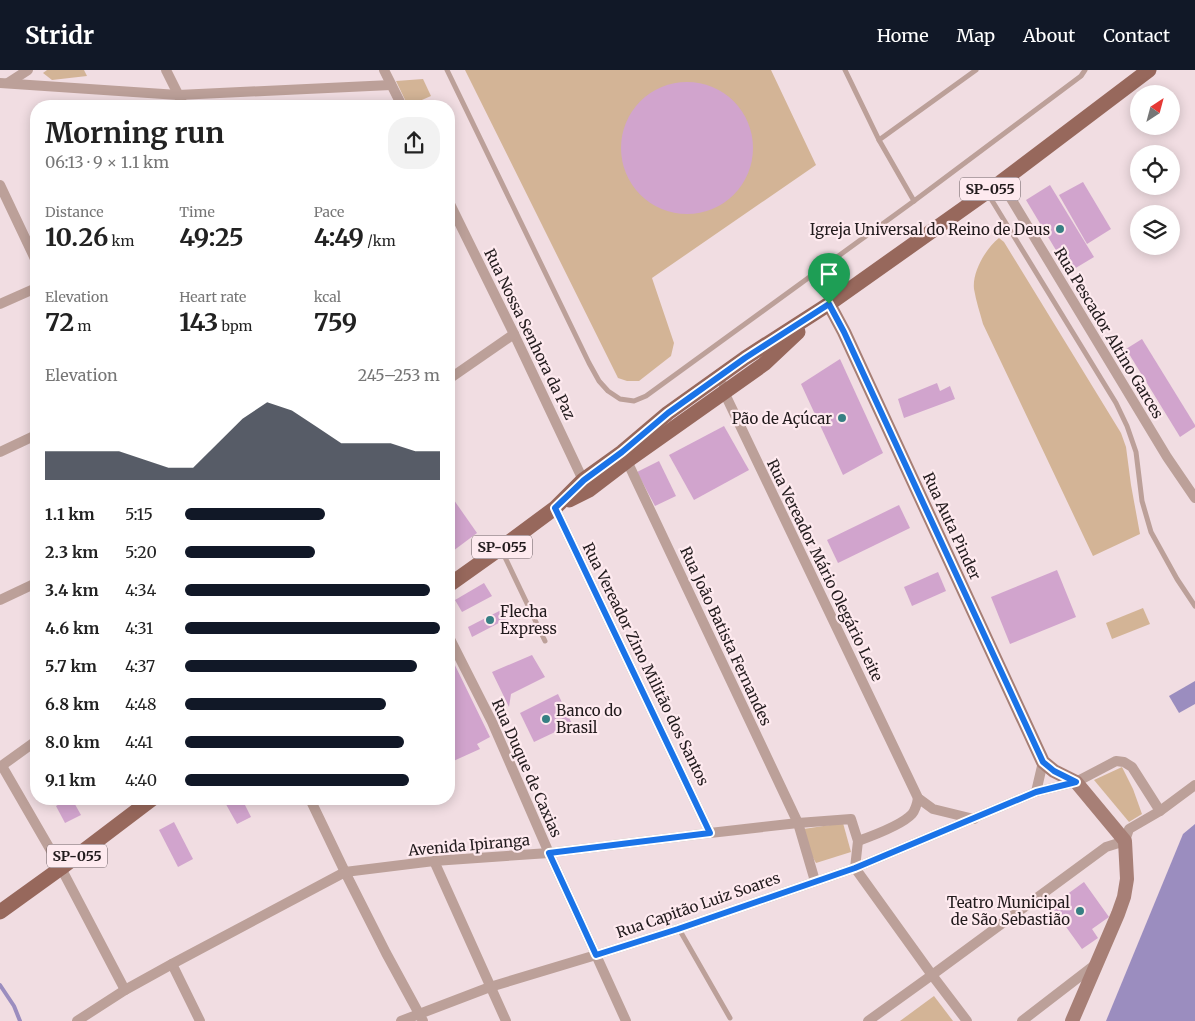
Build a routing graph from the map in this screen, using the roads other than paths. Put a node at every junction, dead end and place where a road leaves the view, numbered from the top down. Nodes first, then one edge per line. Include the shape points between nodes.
1 (28, 70) edge
2 (166, 70) edge
3 (384, 70) edge
4 (447, 70) edge
5 (845, 70) edge
6 (976, 70) edge
7 (1085, 70) edge
8 (1149, 70) edge
9 (4, 83) edge
10 (391, 85) junction
11 (178, 95) junction
12 (181, 100) edge
13 (399, 100) edge
14 (879, 140) junction
15 (1001, 182) junction
16 (0, 185) edge
17 (986, 192) junction
18 (914, 201) junction
19 (455, 214) edge
20 (30, 248) edge
21 (30, 291) edge
22 (0, 304) edge
23 (829, 304) junction
24 (514, 334) junction
25 (745, 358) junction
26 (455, 375) edge
27 (724, 392) junction
28 (30, 438) edge
29 (0, 452) edge
30 (627, 461) junction
31 (584, 480) junction
32 (1195, 498) edge
33 (555, 508) junction
34 (501, 548) junction
35 (455, 581) edge
36 (30, 586) edge
37 (0, 600) edge
38 (1195, 606) edge
39 (545, 641) dead end
40 (455, 649) edge
41 (30, 746) edge
42 (1043, 762) junction
43 (1, 766) edge
44 (1076, 782) junction
45 (1195, 786) edge
46 (1036, 792) junction
47 (918, 798) junction
48 (144, 805) edge
49 (313, 805) edge
50 (1160, 811) junction
51 (974, 819) junction
52 (798, 823) junction
53 (710, 833) junction
54 (858, 841) junction
55 (1125, 841) junction
56 (549, 853) junction
57 (434, 861) junction
58 (61, 868) junction
59 (855, 868) junction
60 (345, 872) junction
61 (815, 881) junction
62 (0, 912) edge
63 (678, 929) junction
64 (596, 955) junction
65 (172, 964) junction
66 (1097, 964) junction
67 (932, 975) junction
68 (490, 987) junction
69 (125, 990) junction
70 (421, 1018) edge
71 (730, 1018) dead end
72 (77, 1021) edge
73 (200, 1021) edge
74 (401, 1021) edge
75 (506, 1021) edge
76 (626, 1021) edge
77 (868, 1021) edge
78 (967, 1021) edge
79 (1022, 1021) edge
80 (1072, 1021) edge

1 - 9 street
2 - 11 street
3 - 10 street
4 - 18 lane via 588,363 599,381 620,399 634,401 646,396
5 - 14 lane
6 - 14 lane
7 - 18 lane
8 - 15 main road, SP-055
9 - 11 street
10 - 11 street
10 - 13 street
11 - 12 street
14 - 18 lane
15 - 17 main road, SP-055
15 - 32 street, Rua Pescador Altino Garces
16 - 20 street
17 - 23 main road, SP-055
17 - 38 lane via 1116,403 1136,452 1142,502 1151,532
19 - 24 street, Rua Nossa Senhora da Paz
21 - 22 street
23 - 25 main road, SP-055
23 - 27 main road, SP-055 via 764,364
23 - 42 main road, Rua Auta Pinder
24 - 26 street
24 - 31 street, Rua Nossa Senhora da Paz
25 - 27 street via 726,377
25 - 31 main road, SP-055 via 668,413
27 - 30 main road, SP-055
27 - 47 street, Rua Vereador Mário Olegário Leite
28 - 29 street
30 - 33 main road, SP-055 via 589,490
30 - 52 street, Rua João Batista Fernandes
31 - 33 main road, SP-055
33 - 34 main road, SP-055
33 - 53 street, Rua Vereador Zino Militão dos Santos
34 - 35 main road, SP-055
34 - 39 lane
36 - 37 street
40 - 56 street, Rua Duque de Caxias via 492,722
41 - 43 street
42 - 44 main road
42 - 46 street
43 - 58 street
44 - 46 street, Rua Capitão Luiz Soares
44 - 50 street, Rua Capitão Luiz Soares via 1116,761 1124,762 1132,767
44 - 55 main road
45 - 50 street
46 - 51 street, Rua Capitão Luiz Soares
47 - 51 street via 933,809
47 - 54 street via 913,813 904,821
48 - 58 main road, SP-055
49 - 60 street
50 - 55 street via 1129,829
51 - 59 street, Rua Capitão Luiz Soares
52 - 53 street, Avenida Ipiranga
52 - 54 street, Avenida Ipiranga via 851,819
52 - 61 street, Rua João Batista Fernandes
53 - 56 street, Avenida Ipiranga
54 - 59 street, Avenida Ipiranga
55 - 66 main road via 1127,879 1124,897
55 - 67 street via 1106,847
56 - 57 street, Avenida Ipiranga
56 - 64 street, Rua Duque de Caxias
57 - 60 street, Avenida Ipiranga
57 - 68 street
58 - 62 main road, SP-055
58 - 69 street
59 - 61 street, Rua Capitão Luiz Soares
59 - 67 street
60 - 65 street, Avenida Ipiranga
60 - 70 street
61 - 63 street, Rua Capitão Luiz Soares
63 - 64 street, Rua Capitão Luiz Soares
63 - 71 lane
64 - 68 street, Rua Capitão Luiz Soares
64 - 76 street, Rua Duque de Caxias
65 - 69 street, Avenida Ipiranga
65 - 73 street
66 - 79 street
66 - 80 main road
67 - 77 street
67 - 78 street
68 - 70 street, Rua Capitão Luiz Soares
68 - 75 street
69 - 72 street, Avenida Ipiranga
70 - 74 street, Rua Capitão Luiz Soares

